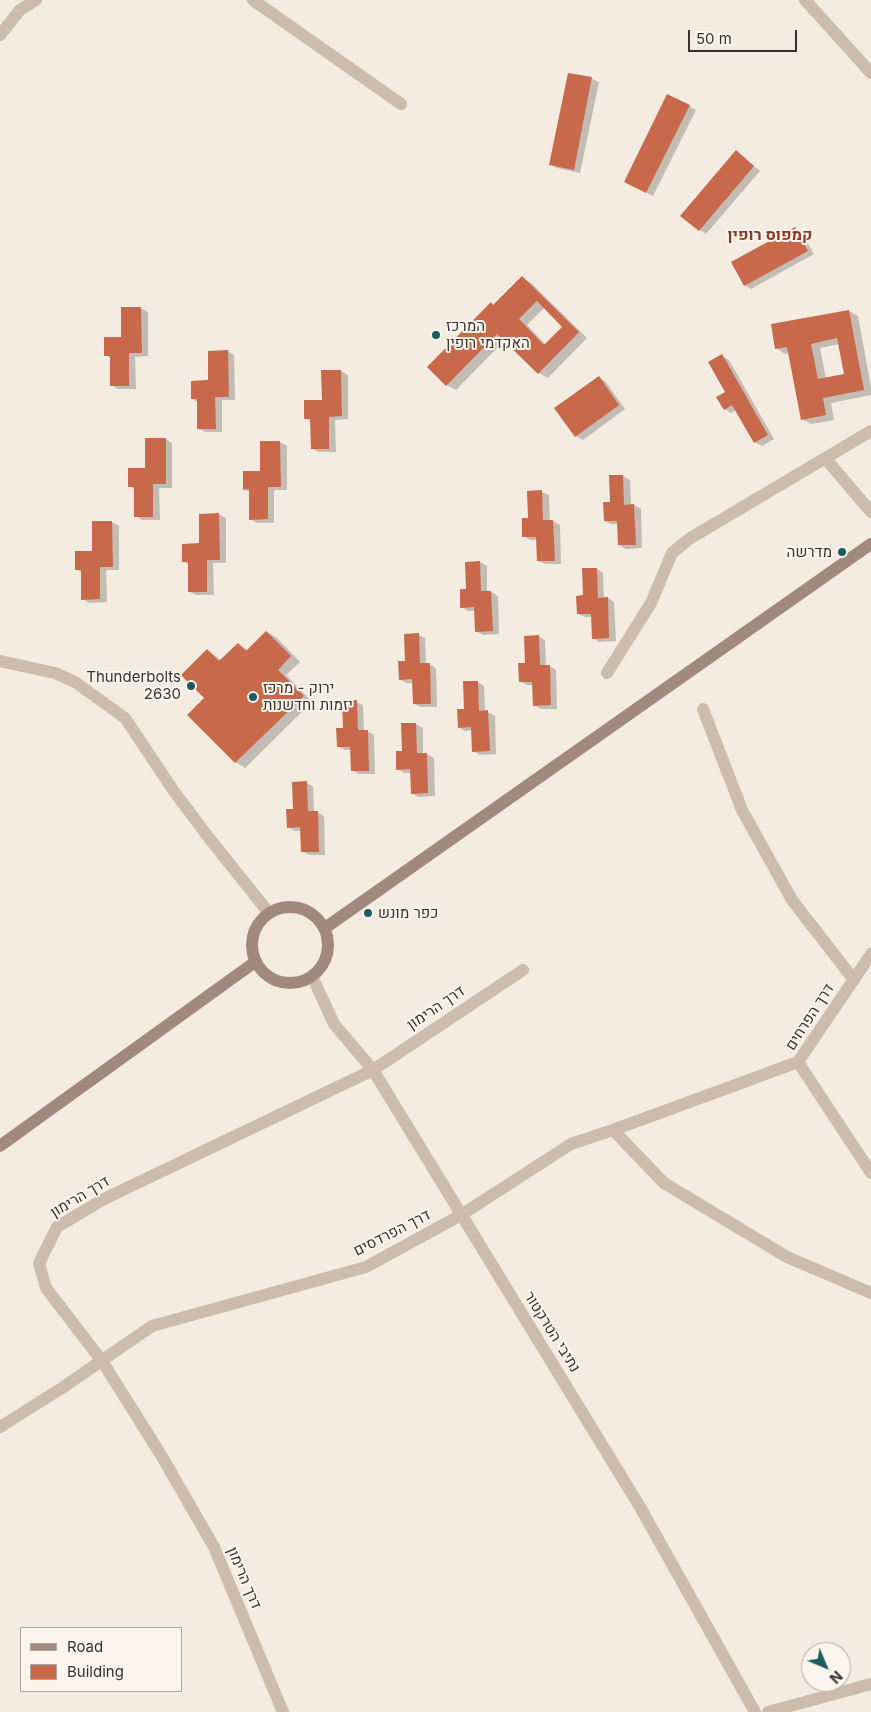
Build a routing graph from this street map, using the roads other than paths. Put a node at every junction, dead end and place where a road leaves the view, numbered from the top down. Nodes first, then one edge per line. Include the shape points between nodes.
1 (36, 0) edge
2 (253, 0) edge
3 (805, 0) edge
4 (0, 35) edge
5 (871, 73) edge
6 (401, 104) dead end
7 (871, 430) edge
8 (826, 458) junction
9 (871, 512) edge
10 (871, 544) edge
11 (0, 661) edge
12 (607, 673) dead end
13 (703, 709) dead end
14 (268, 913) junction
15 (325, 928) junction
16 (871, 954) edge
17 (255, 962) junction
18 (523, 970) dead end
19 (312, 976) junction
20 (854, 980) junction
21 (798, 1062) junction
22 (373, 1070) junction
23 (613, 1130) junction
24 (0, 1146) edge
25 (871, 1173) edge
26 (461, 1215) junction
27 (871, 1292) edge
28 (102, 1361) junction
29 (0, 1427) edge
30 (871, 1684) edge
31 (283, 1712) edge
32 (755, 1712) edge
33 (768, 1712) edge

1 - 4 street via 20,10
2 - 6 street
3 - 5 street
7 - 8 street
8 - 9 street
8 - 12 street via 672,553 651,603
10 - 15 main road
11 - 14 street via 55,673 75,682 125,718 173,790
13 - 20 street via 742,810 792,900
14 - 15 main road via 281,908 306,910
14 - 17 main road via 260,920 252,940
15 - 19 main road via 328,949 320,969
16 - 20 street, דרך הפרחים
17 - 19 main road via 280,982 297,982
17 - 24 main road
18 - 22 street, דרך הרימון
19 - 22 street, נתיבי הטרקטור via 334,1024
20 - 21 street, דרך הפרחים
21 - 23 street, דרך הפרדסים
21 - 25 street, דרך הפרחים
22 - 26 street, נתיבי הטרקטור
22 - 28 street, דרך הרימון via 104,1199 57,1227 39,1263 46,1288
23 - 26 street, דרך הפרדסים via 571,1144
23 - 27 street via 664,1183 787,1257
26 - 28 street, דרך הפרדסים via 366,1267 152,1326
26 - 32 street, נתיבי הטרקטור via 640,1507
28 - 29 street, דרך הפרדסים
28 - 31 street, דרך הרימון via 214,1547
30 - 33 street

